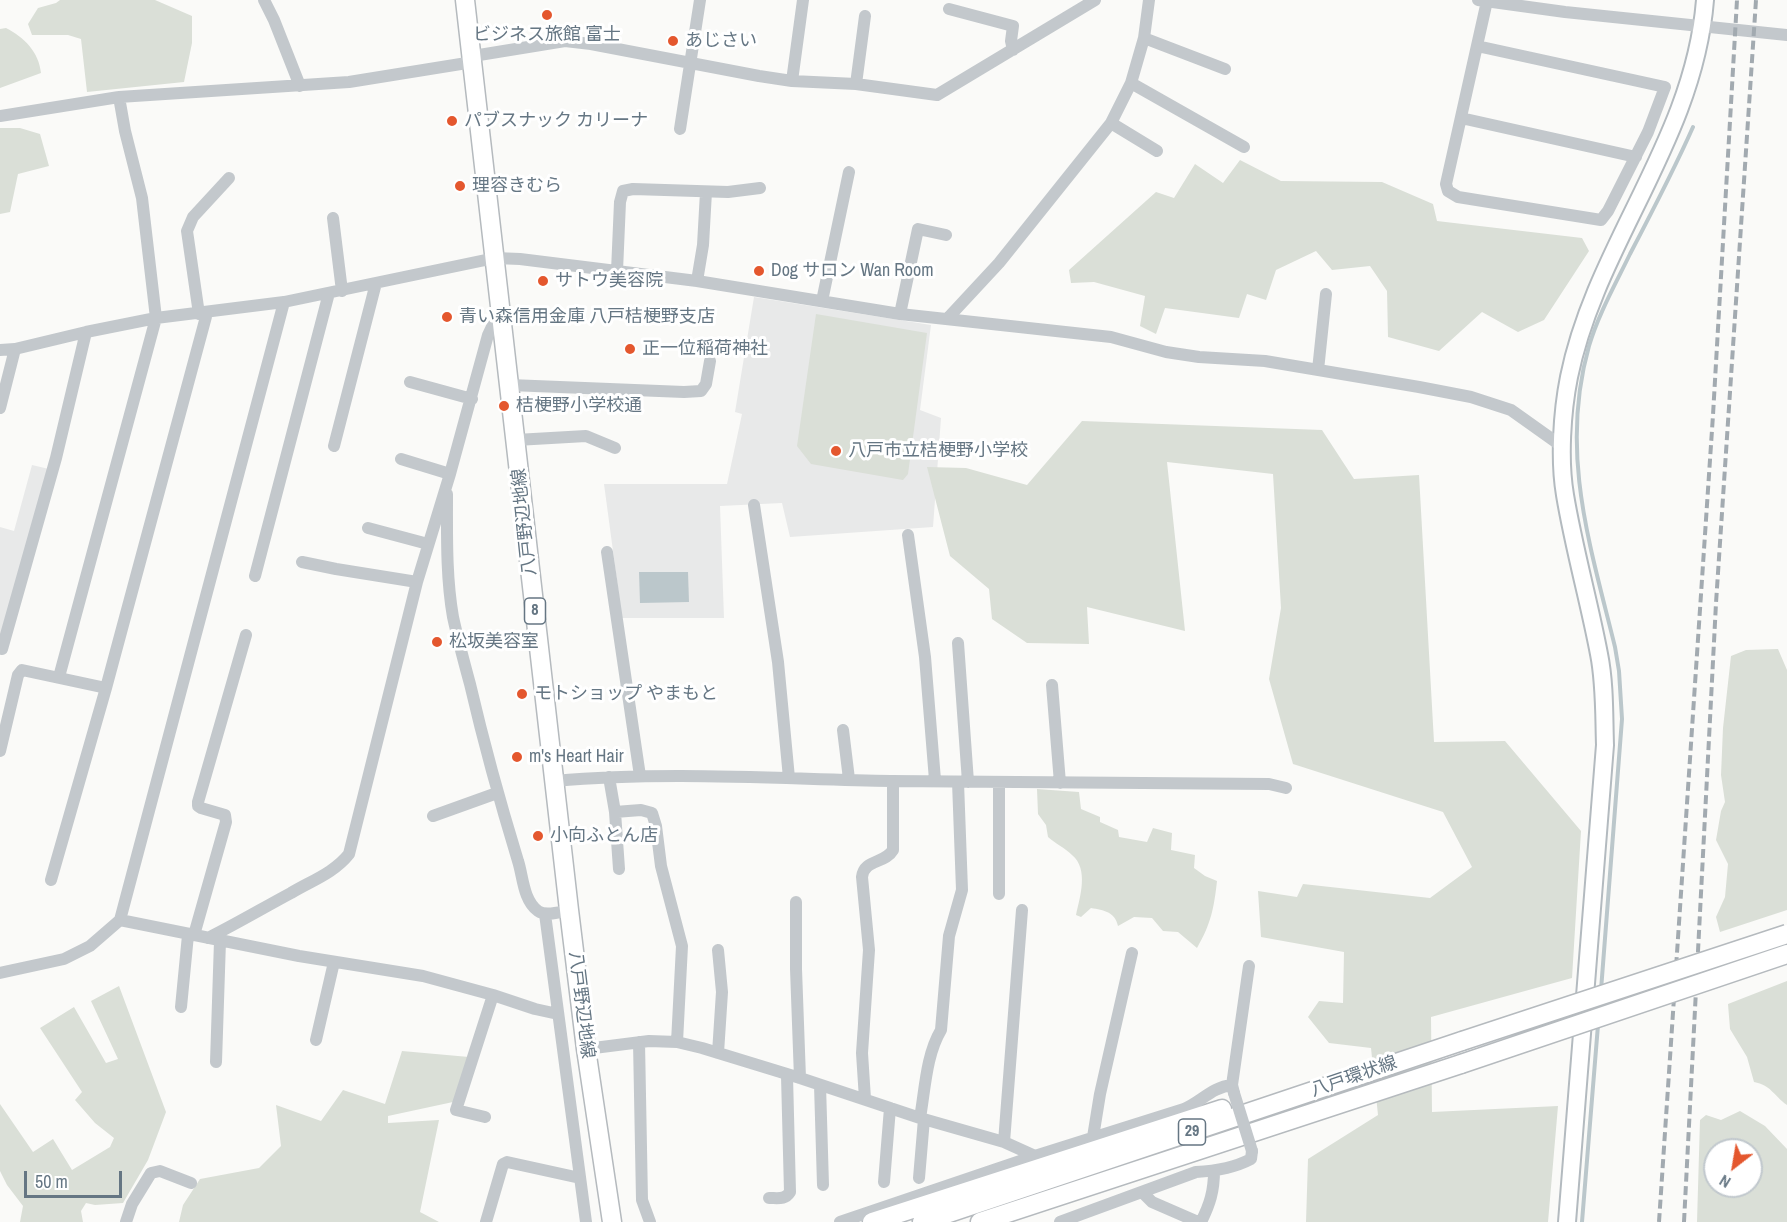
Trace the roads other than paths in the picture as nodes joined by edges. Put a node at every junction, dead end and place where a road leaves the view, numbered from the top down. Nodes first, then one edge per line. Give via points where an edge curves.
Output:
1 (264, 0) edge
2 (465, 0) edge
3 (700, 0) edge
4 (803, 0) edge
5 (1095, 0) edge
6 (1149, 0) edge
7 (1482, 0) edge
8 (1705, 0) edge
9 (949, 9) dead end
10 (865, 16) dead end
11 (1702, 25) junction
12 (1787, 35) edge
13 (1144, 38) junction
14 (1477, 46) junction
15 (1013, 50) junction
16 (473, 59) junction
17 (689, 62) junction
18 (1225, 69) dead end
19 (792, 81) junction
20 (1131, 83) junction
21 (856, 84) junction
22 (300, 86) junction
23 (119, 97) junction
24 (0, 116) edge
25 (1461, 118) junction
26 (1112, 123) junction
27 (680, 129) dead end
28 (1244, 147) dead end
29 (1157, 151) dead end
30 (1636, 157) junction
31 (849, 172) dead end
32 (230, 178) dead end
33 (760, 188) dead end
34 (706, 192) junction
35 (333, 218) dead end
36 (946, 235) dead end
37 (495, 258) junction
38 (617, 271) junction
39 (697, 280) junction
40 (376, 283) junction
41 (342, 291) junction
42 (329, 293) junction
43 (1326, 294) dead end
44 (822, 301) junction
45 (284, 302) junction
46 (501, 309) junction
47 (203, 313) junction
48 (900, 314) junction
49 (156, 318) junction
50 (947, 319) junction
51 (87, 332) junction
52 (15, 349) junction
53 (0, 350) edge
54 (710, 361) dead end
55 (1318, 370) junction
56 (410, 382) dead end
57 (510, 385) junction
58 (472, 399) junction
59 (0, 408) edge
60 (516, 440) junction
61 (334, 446) dead end
62 (1563, 447) junction
63 (615, 448) dead end
64 (401, 459) dead end
65 (449, 479) junction
66 (754, 505) dead end
67 (368, 528) dead end
68 (908, 535) dead end
69 (428, 544) junction
70 (607, 552) dead end
71 (302, 562) dead end
72 (255, 576) dead end
73 (417, 582) junction
74 (246, 634) dead end
75 (958, 644) dead end
76 (2, 649) dead end
77 (59, 677) junction
78 (1052, 685) dead end
79 (106, 688) junction
80 (843, 730) dead end
81 (0, 751) edge
82 (640, 776) junction
83 (609, 777) junction
84 (789, 778) junction
85 (849, 779) junction
86 (935, 780) junction
87 (555, 781) junction
88 (893, 781) junction
89 (963, 782) junction
90 (999, 782) junction
91 (1060, 783) junction
92 (1286, 788) dead end
93 (497, 793) junction
94 (615, 812) junction
95 (433, 816) dead end
96 (619, 869) dead end
97 (51, 880) dead end
98 (999, 894) dead end
99 (796, 902) dead end
100 (569, 910) junction
101 (1022, 910) dead end
102 (545, 914) junction
103 (120, 920) junction
104 (1787, 934) edge
105 (191, 935) junction
106 (207, 938) junction
107 (220, 941) junction
108 (718, 950) dead end
109 (1132, 953) dead end
110 (1787, 954) edge
111 (334, 962) junction
112 (1249, 966) dead end
113 (0, 973) edge
114 (493, 995) junction
115 (181, 1007) dead end
116 (558, 1014) junction
117 (316, 1040) dead end
118 (639, 1042) junction
119 (677, 1042) junction
120 (586, 1048) junction
121 (718, 1053) junction
122 (216, 1062) dead end
123 (1379, 1069) junction
124 (787, 1076) junction
125 (800, 1078) junction
126 (820, 1085) junction
127 (1233, 1089) junction
128 (1358, 1097) junction
129 (865, 1099) junction
130 (890, 1108) junction
131 (485, 1117) dead end
132 (922, 1119) junction
133 (1093, 1137) junction
134 (1004, 1142) junction
135 (1035, 1156) junction
136 (1214, 1171) junction
137 (580, 1178) junction
138 (919, 1178) dead end
139 (884, 1182) dead end
140 (191, 1183) dead end
141 (822, 1185) dead end
142 (1143, 1193) junction
143 (769, 1198) dead end
144 (126, 1222) edge
145 (486, 1222) edge
146 (586, 1222) edge
147 (612, 1222) edge
148 (650, 1222) edge
149 (840, 1222) edge
150 (872, 1222) edge
151 (922, 1222) edge
152 (980, 1222) edge
153 (1014, 1222) edge
154 (1060, 1222) edge
155 (1199, 1222) edge
156 (1567, 1222) edge

1 - 22 street
2 - 16 main road, 八戸野辺地線 / 8
3 - 17 street
4 - 19 street
5 - 15 street
6 - 13 street
7 - 11 street
7 - 14 street
8 - 11 street
9 - 15 street via 1013,26
10 - 21 street
11 - 12 street
11 - 62 street via 1677,120 1592,298 1577,343 1568,380
13 - 18 street
13 - 20 street
14 - 25 street
14 - 30 street via 1665,87
15 - 21 street via 937,95
16 - 17 street via 565,41
16 - 22 street via 349,82
16 - 37 main road, 八戸野辺地線 / 8
17 - 19 street
17 - 27 street
19 - 21 street
20 - 26 street
20 - 28 street
22 - 23 street
23 - 24 street
23 - 49 street via 142,198
25 - 30 street
25 - 30 street via 1446,184 1448,191 1458,197 1601,220
26 - 29 street
26 - 50 street via 999,263
31 - 44 street
32 - 47 street via 193,217 187,231
33 - 34 street
34 - 38 street via 623,192
34 - 39 street
35 - 41 street
36 - 48 street via 918,229
37 - 38 street
37 - 40 street
37 - 46 main road, 八戸野辺地線 / 8
38 - 39 street
39 - 44 street
40 - 41 street
40 - 61 street
41 - 42 street
42 - 45 street
42 - 72 street
43 - 55 street
44 - 48 street
45 - 47 street
45 - 103 street
46 - 57 main road, 八戸野辺地線 / 8
46 - 58 street via 488,335
47 - 49 street
47 - 79 street
48 - 50 street
49 - 51 street
49 - 77 street
50 - 55 street via 1101,335 1166,352
51 - 52 street
51 - 76 street
52 - 53 street
52 - 59 street
54 - 57 street via 701,391
55 - 62 street via 1471,397 1511,410
56 - 58 street
57 - 60 main road, 八戸野辺地線 / 8
58 - 65 street
60 - 63 street via 586,436
60 - 87 main road, 八戸野辺地線 / 8
62 - 156 street via 1564,492 1600,656 1605,745
64 - 65 street
65 - 69 street
65 - 93 street via 447,564 453,616
66 - 84 street via 778,662
67 - 69 street
68 - 86 street via 925,657
69 - 73 street
70 - 82 street
71 - 73 street
73 - 106 street via 349,854 317,879
74 - 105 street via 198,802 201,808 225,815 226,822
75 - 89 street
77 - 79 street
77 - 81 street via 22,670 18,675
78 - 91 street
79 - 97 street
80 - 85 street
82 - 83 street
82 - 84 street
83 - 87 street
83 - 94 street
84 - 85 street
85 - 88 street
86 - 88 street
86 - 89 street
87 - 100 main road, 八戸野辺地線 / 8
88 - 129 street via 893,850 868,865 862,877 868,950 862,1053
89 - 90 street
89 - 132 street via 962,890 949,936 941,1030 931,1057
90 - 91 street
90 - 98 street
91 - 92 street via 1269,784
93 - 95 street
93 - 102 street via 526,893 532,905
94 - 96 street
94 - 119 street via 652,813 656,826 661,866 682,946
99 - 125 street
100 - 102 street
100 - 120 main road, 八戸野辺地線 / 8
101 - 134 street
102 - 116 street
103 - 105 street
103 - 113 street via 90,946 64,959
104 - 123 main road, 八戸環状線 / 29, bridge
105 - 106 street
105 - 115 street
106 - 107 street
107 - 111 street
107 - 122 street
108 - 121 street via 722,992
109 - 133 street
110 - 128 main road, 八戸環状線 / 29, bridge
111 - 114 street via 423,976
111 - 117 street
112 - 127 street
114 - 116 street
114 - 131 street via 456,1110
116 - 137 street
118 - 119 street
118 - 120 street
118 - 148 street via 642,1200
119 - 121 street
120 - 147 main road, 八戸野辺地線 / 8
121 - 124 street
123 - 150 main road, 29 via 1216,1111
123 - 151 main road, 八戸環状線 / 29
124 - 125 street
124 - 143 street via 790,1192 787,1197
125 - 126 street
126 - 129 street
126 - 141 street
127 - 133 street via 1220,1086 1184,1109
127 - 136 street, bridge via 1251,1159
128 - 152 main road, 八戸環状線 / 29
128 - 153 main road, 29 via 1225,1149
129 - 130 street
130 - 132 street
130 - 139 street
132 - 134 street
132 - 138 street
133 - 135 street
134 - 135 street
135 - 149 street
136 - 142 street via 1196,1172
136 - 155 street via 1210,1203
137 - 145 street via 507,1162 503,1164
137 - 146 street
140 - 144 street via 160,1171 151,1173
142 - 154 street
142 - 155 street via 1152,1202

